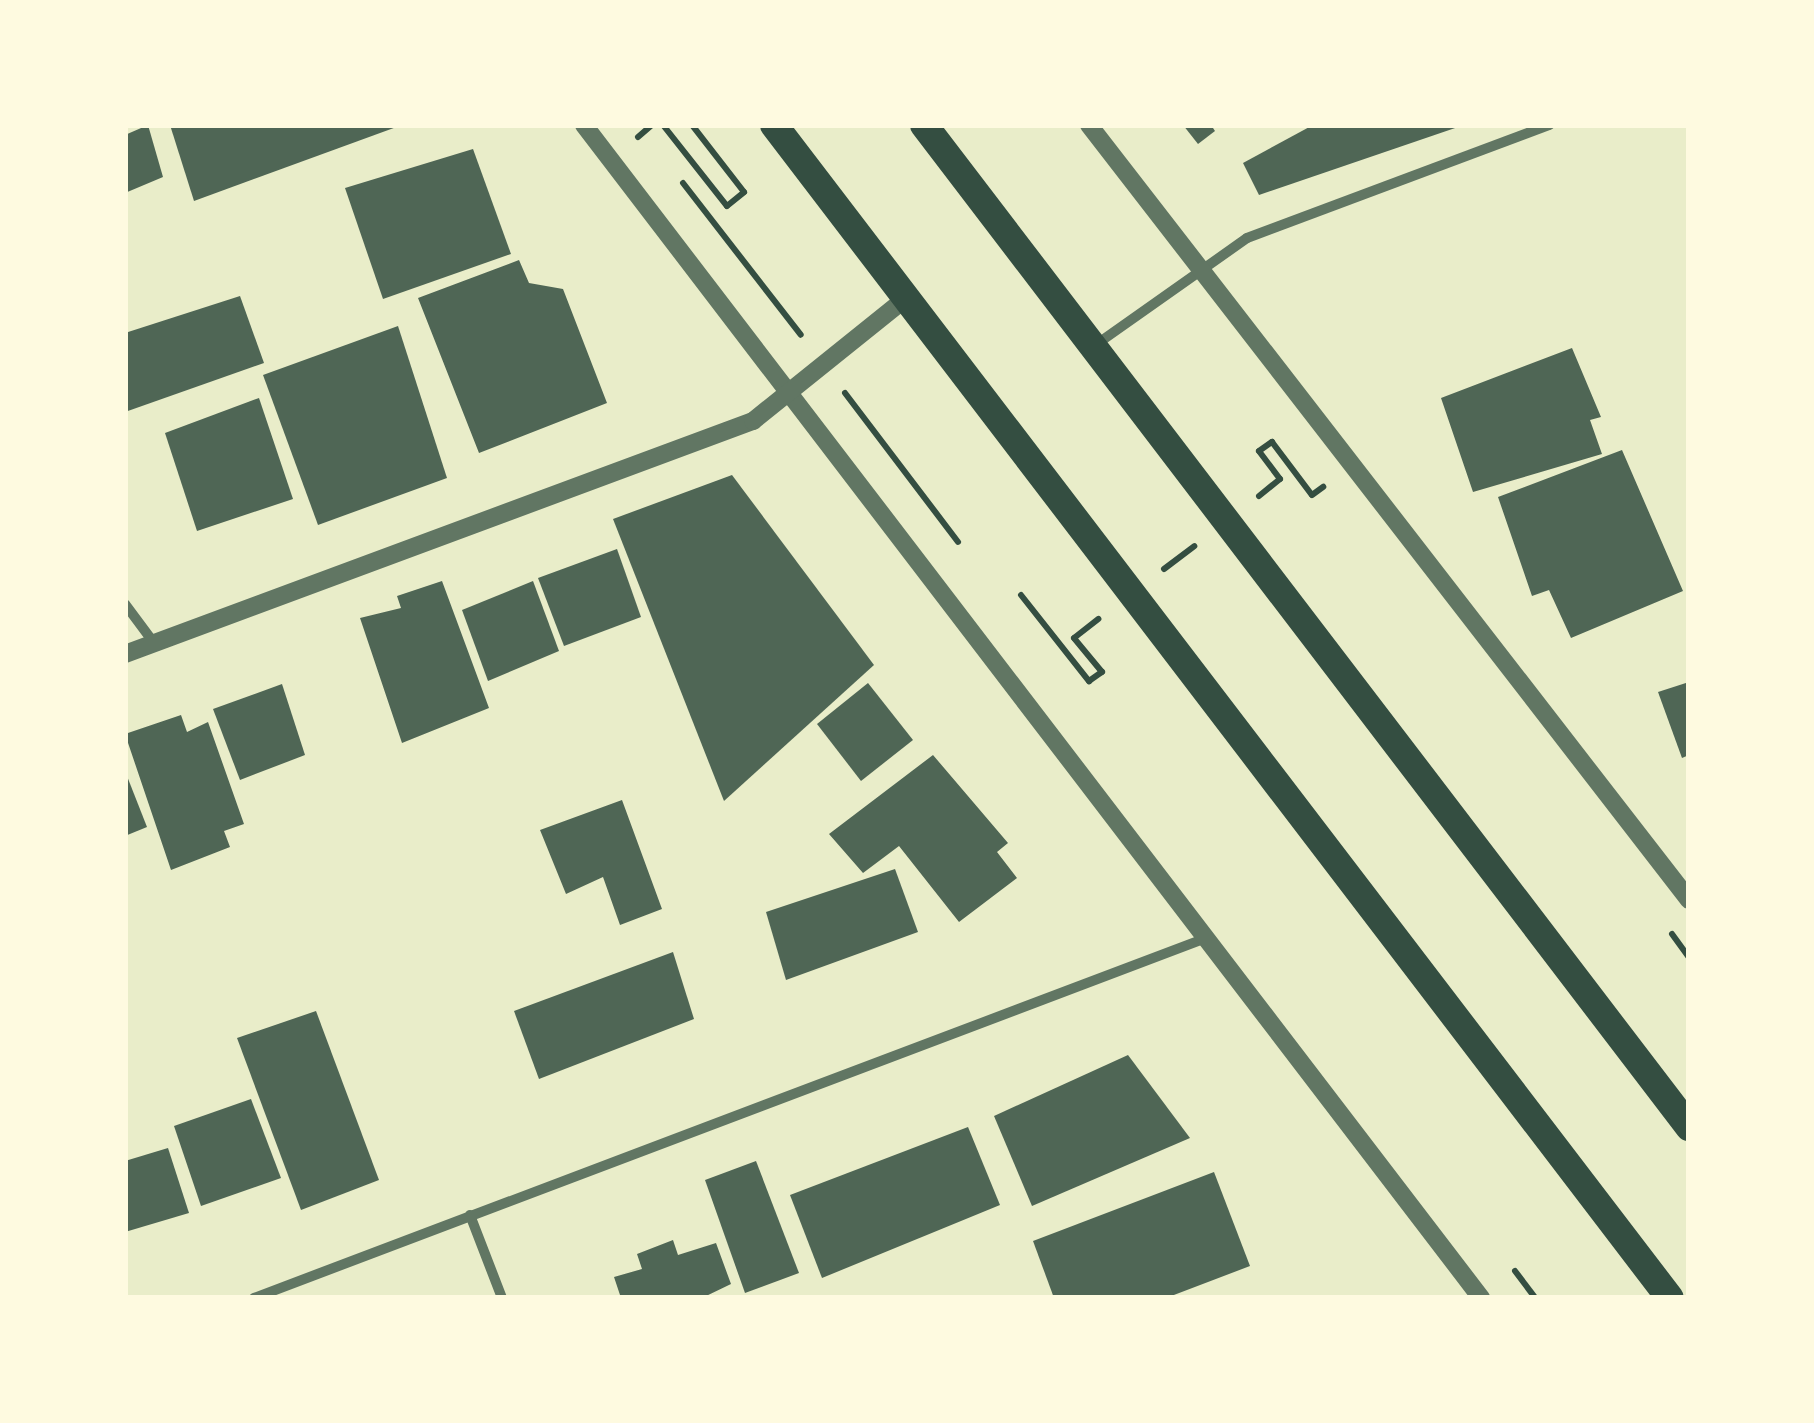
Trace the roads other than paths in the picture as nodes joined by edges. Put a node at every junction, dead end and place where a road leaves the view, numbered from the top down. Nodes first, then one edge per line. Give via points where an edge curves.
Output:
1 (584, 125) edge
2 (774, 125) edge
3 (924, 125) edge
4 (1089, 125) edge
5 (1550, 125) edge
6 (1198, 268) junction
7 (906, 298) junction
8 (1093, 346) junction
9 (786, 388) junction
10 (125, 604) edge
11 (154, 643) junction
12 (125, 654) edge
13 (1689, 900) edge
14 (1210, 937) junction
15 (1689, 1127) edge
16 (470, 1215) junction
17 (254, 1298) edge
18 (502, 1298) edge
19 (1481, 1298) edge
20 (1670, 1298) edge

1 - 9 street
2 - 7 highway
3 - 8 highway
4 - 6 street
5 - 6 street via 1246,238
6 - 8 street
6 - 13 street
7 - 9 street
7 - 20 highway
8 - 15 highway
9 - 11 street via 753,421
9 - 14 street
10 - 11 street
11 - 12 street
14 - 16 street
14 - 19 street
16 - 17 street
16 - 18 street

